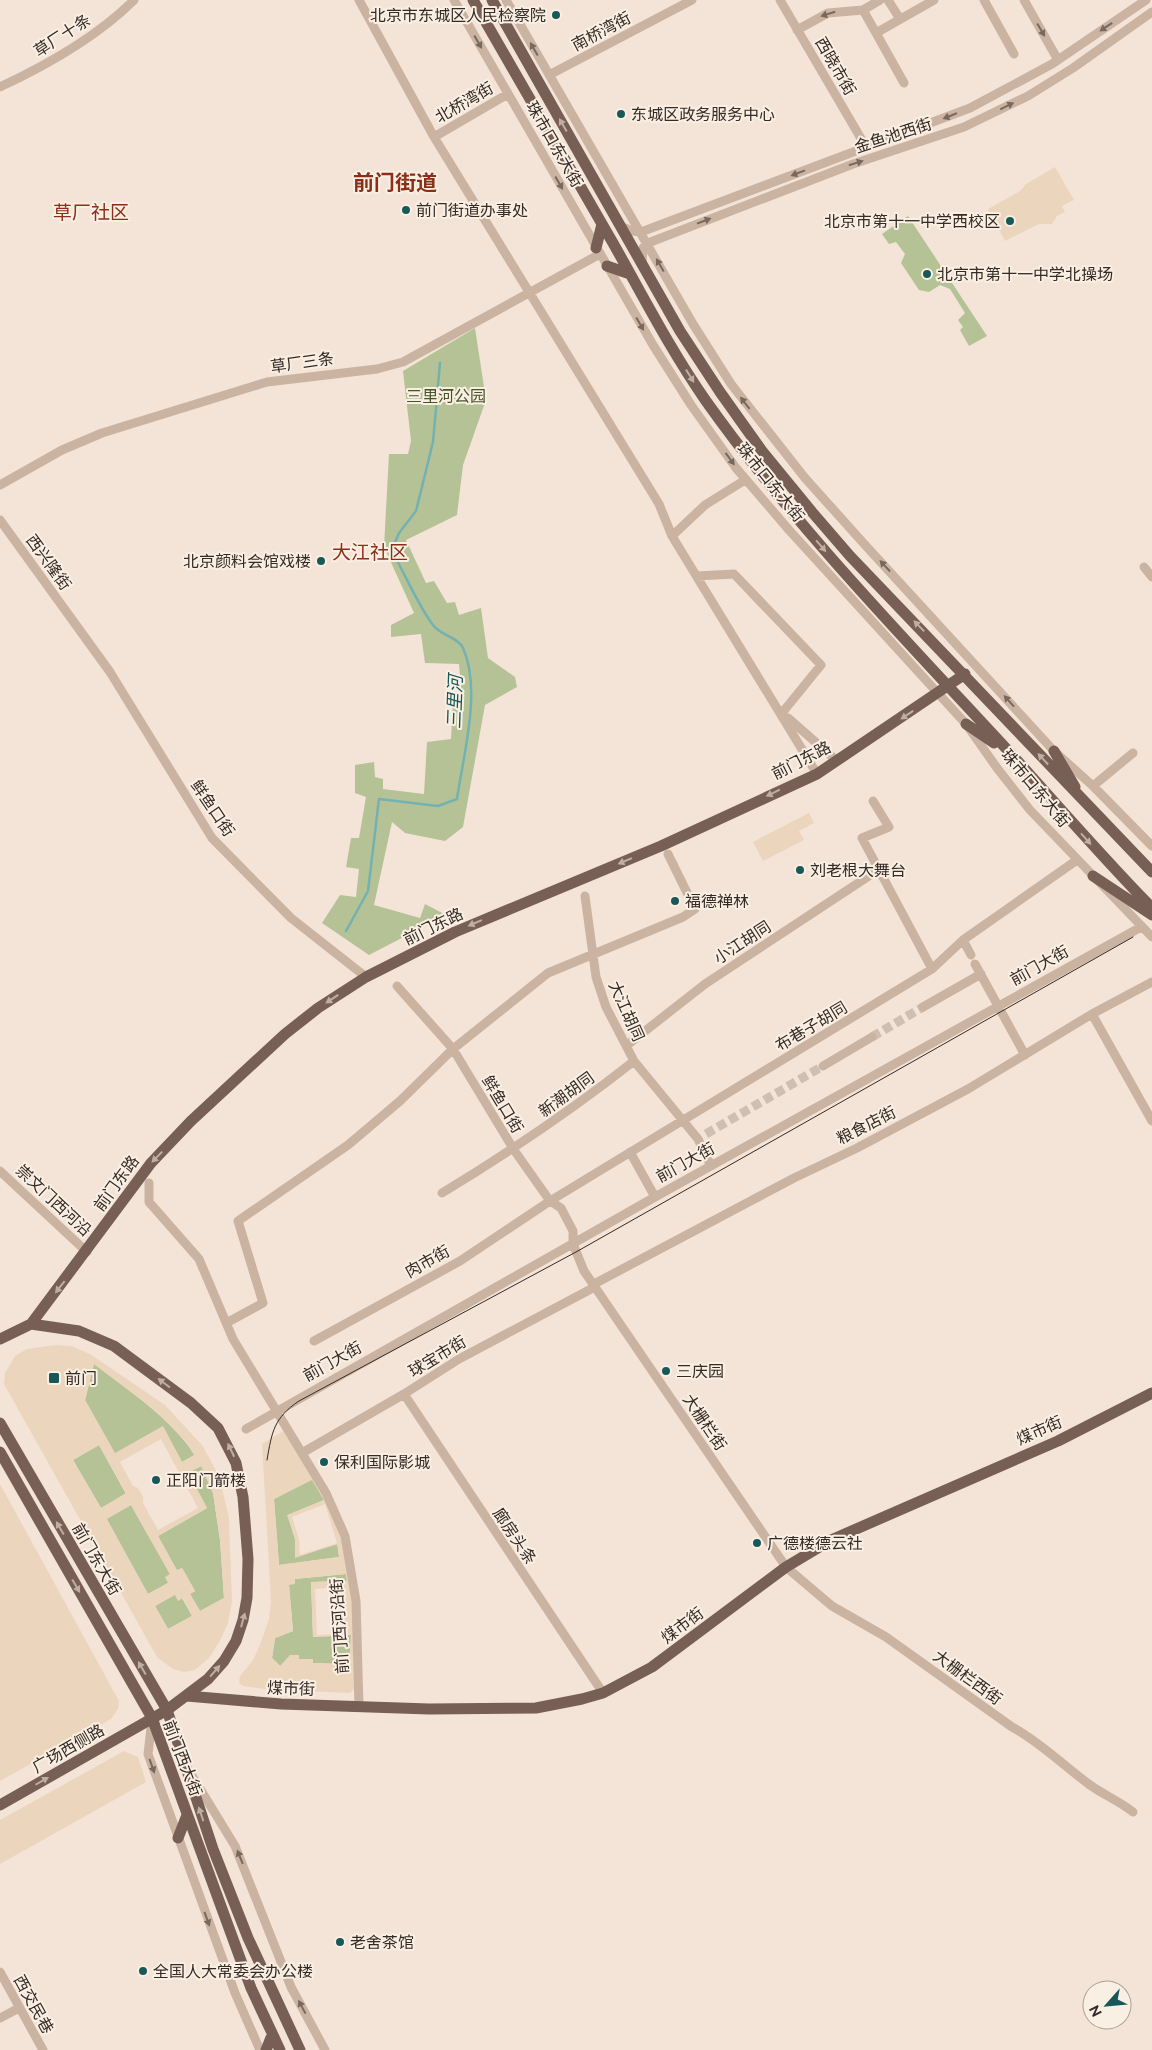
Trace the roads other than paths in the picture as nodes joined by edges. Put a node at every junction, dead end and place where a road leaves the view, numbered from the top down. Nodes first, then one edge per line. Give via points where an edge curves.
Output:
1 (134, 0) edge
2 (359, 0) edge
3 (454, 0) edge
4 (473, 0) edge
5 (492, 0) edge
6 (506, 0) edge
7 (692, 0) edge
8 (780, 0) edge
9 (880, 0) edge
10 (888, 0) edge
11 (934, 0) edge
12 (984, 0) edge
13 (1024, 0) edge
14 (1146, 0) edge
15 (863, 10) junction
16 (1152, 12) edge
17 (900, 20) junction
18 (797, 30) junction
19 (876, 33) junction
20 (1014, 54) dead end
21 (1058, 60) junction
22 (549, 75) junction
23 (904, 83) dead end
24 (0, 87) edge
25 (508, 94) junction
26 (434, 137) junction
27 (866, 147) junction
28 (602, 224) junction
29 (620, 226) junction
30 (641, 232) junction
31 (648, 243) junction
32 (598, 251) junction
33 (642, 264) junction
34 (606, 266) junction
35 (630, 274) junction
36 (529, 293) junction
37 (745, 480) junction
38 (0, 485) edge
39 (0, 520) edge
40 (672, 536) junction
41 (1144, 567) dead end
42 (697, 576) junction
43 (1152, 576) edge
44 (74, 621) joint
45 (934, 642) junction
46 (917, 654) junction
47 (965, 674) junction
48 (942, 690) junction
49 (782, 712) junction
50 (966, 724) junction
51 (1054, 751) junction
52 (1133, 753) dead end
53 (1013, 757) junction
54 (836, 761) junction
55 (817, 774) junction
56 (1093, 786) junction
57 (873, 801) dead end
58 (1088, 807) junction
59 (1152, 846) edge
60 (668, 854) dead end
61 (1077, 860) junction
62 (878, 870) junction
63 (1152, 872) edge
64 (1093, 876) junction
65 (585, 896) dead end
66 (1152, 908) edge
67 (1152, 915) edge
68 (1142, 927) junction
69 (1152, 937) edge
70 (963, 940) junction
71 (591, 953) junction
72 (971, 954) dead end
73 (975, 964) dead end
74 (932, 969) junction
75 (981, 974) junction
76 (366, 977) junction
77 (1152, 982) edge
78 (397, 986) dead end
79 (923, 1007) tunnel mouth
80 (998, 1007) junction
81 (1092, 1014) junction
82 (872, 1037) tunnel mouth
83 (626, 1046) junction
84 (453, 1049) junction
85 (1025, 1055) junction
86 (634, 1061) junction
87 (823, 1066) tunnel mouth
88 (681, 1121) junction
89 (1152, 1121) edge
90 (514, 1150) junction
91 (630, 1152) junction
92 (711, 1166) junction
93 (0, 1171) edge
94 (149, 1183) dead end
95 (442, 1193) dead end
96 (655, 1197) junction
97 (550, 1201) junction
98 (573, 1242) junction
99 (87, 1252) junction
100 (592, 1287) junction
101 (228, 1322) junction
102 (31, 1324) junction
103 (0, 1339) edge
104 (314, 1341) dead end
105 (1152, 1393) edge
106 (404, 1394) junction
107 (277, 1410) junction
108 (0, 1423) edge
109 (246, 1429) dead end
110 (0, 1452) edge
111 (302, 1453) junction
112 (786, 1567) junction
113 (603, 1693) junction
114 (187, 1696) junction
115 (359, 1707) junction
116 (167, 1710) junction
117 (152, 1718) junction
118 (183, 1760) junction
119 (0, 1805) edge
120 (1133, 1812) dead end
121 (187, 1815) junction
122 (178, 1838) junction
123 (0, 1972) edge
124 (19, 2008) junction
125 (0, 2018) edge
126 (272, 2035) junction
127 (43, 2050) edge
128 (260, 2050) edge
129 (266, 2050) edge
130 (280, 2050) edge
131 (300, 2050) edge
132 (325, 2050) edge

1 - 24 street, 草厂十条 via 117,17 32,72
2 - 26 street
3 -> 25 street, 珠市口东大街
4 - 28 main road, 珠市口东大街
29 -> 5 main road, 珠市口东大街
22 -> 6 street, 珠市口东大街
7 - 22 street, 南桥湾街
8 - 18 street, 西晓市街
9 - 15 street
10 - 17 street
11 - 17 street
12 - 20 street
13 -> 21 street
14 -> 21 street, 金鱼池西街
15 -> 18 street via 828,12
15 - 19 street
31 -> 16 street, 金鱼池西街 via 853,164 964,127 1028,96
17 - 19 street
18 - 27 street, 西晓市街
19 - 23 street
21 -> 27 street, 金鱼池西街 via 970,108
22 - 30 street, 珠市口东大街
25 - 26 street, 北桥湾街
25 -> 32 street, 珠市口东大街
26 - 36 street
27 -> 30 street, 金鱼池西街
28 - 32 main road
28 - 35 main road, 珠市口东大街
29 - 30 street
29 - 33 main road, 珠市口东大街
30 - 31 street, 珠市口东大街
31 - 33 street via 643,248
51 -> 31 street, 珠市口东大街 via 866,546 776,442 731,384
32 - 34 street, 珠市口东大街
32 - 36 street, 草厂三条
45 -> 33 main road, 珠市口东大街 via 844,548 762,451 680,331
34 - 35 main road
34 -> 37 street, 珠市口东大街 via 690,405
35 -> 46 main road, 珠市口东大街 via 704,398 749,459
36 - 38 street, 草厂三条 via 403,362 377,369 267,382 102,433 62,450
36 - 40 street via 659,504
37 - 40 street via 706,506
37 - 48 street, 珠市口东大街
39 - 44 street, 西兴隆街
40 - 42 street
41 - 43 street
42 - 49 street
42 - 49 street via 734,574 821,665
44 - 76 street, 鲜鱼口街 via 126,697 212,838 291,918
45 - 46 main road
45 - 47 main road, 珠市口东大街
46 - 48 main road, 珠市口东大街
47 - 48 main road, 前门东路
58 -> 47 main road, 珠市口东大街
48 - 50 street, 珠市口东大街
48 - 53 main road, 珠市口东大街
48 -> 54 main road, 前门东路
49 - 54 street
49 - 55 street
50 - 53 main road
50 - 61 street, 珠市口东大街 via 1030,810
51 - 56 street, 珠市口东大街
51 - 58 main road
52 - 56 street
53 -> 66 main road, 珠市口东大街 via 1105,861
54 - 55 main road, 前门东路
55 -> 76 main road, 前门东路 via 661,846 454,932
56 - 59 street, 珠市口东大街
57 - 62 street via 889,827 862,838
58 - 63 main road, 珠市口东大街
60 - 71 street via 695,909 683,917
61 - 64 street, 珠市口东大街
61 - 70 street, 布巷子胡同
62 - 74 street
62 - 83 street, 小江胡同 via 705,984
64 - 67 main road
64 - 68 street, 珠市口东大街
65 - 71 street, 大江胡同
68 - 69 street, 珠市口东大街
68 - 80 street, 前门大街
70 - 72 street
70 - 74 street, 布巷子胡同
71 - 83 street, 大江胡同 via 606,1007
71 - 84 street via 548,973
73 - 75 street
74 - 88 street, 布巷子胡同
75 - 79 street
75 - 80 street
76 -> 99 main road, 前门东路 via 285,1034 191,1121 151,1163
77 - 81 street, 粮食店街
78 - 84 street, 鲜鱼口街
80 - 85 street
80 - 92 street, 前门大街
81 - 85 street, 粮食店街
81 - 89 street
82 - 87 street
83 - 86 street, 大江胡同
84 - 90 street, 鲜鱼口街
84 - 101 street via 348,1144 238,1221 263,1303
85 - 100 street, 粮食店街 via 865,1144 794,1178
86 - 88 street, 大江胡同
86 - 90 street, 新潮胡同 via 579,1105
88 - 91 street, 布巷子胡同
88 - 92 street, 大江胡同 via 702,1137
90 - 95 street, 新潮胡同
90 - 97 street, 鲜鱼口街
91 - 96 street
91 - 97 street, 布巷子胡同
92 - 96 street, 前门大街
93 - 99 street, 崇文门西河沿
94 - 101 street, 前门西河沿街 via 149,1202 200,1259
96 - 98 street, 前门大街
97 - 98 street, 鲜鱼口街 via 561,1208 573,1231
97 - 104 street, 肉市街 via 460,1261
98 - 100 street, 大栅栏街
98 - 107 street, 前门大街
99 -> 102 main road, 前门东路
100 - 106 street, 球宝市街 via 459,1359
100 - 112 street, 大栅栏街
101 - 107 street, 前门西河沿街 via 233,1339
102 - 103 main road
114 -> 102 main road via 224,1660 236,1641 243,1620 248,1559 243,1497 236,1463 226,1441 208,1417 114,1346 79,1331
105 - 112 main road, 煤市街 via 1058,1440 835,1538
106 - 111 street, 球宝市街
106 - 113 street, 廊房头条
107 - 109 street, 前门大街
107 - 111 street, 前门西河沿街
116 -> 108 main road, 前门东大街
110 -> 117 main road, 前门东大街
111 - 115 street, 前门西河沿街 via 326,1493 345,1536 356,1601
112 - 113 main road, 煤市街 via 652,1667
112 - 120 street, 大栅栏西街 via 832,1606 886,1637
113 - 115 main road, 煤市街 via 536,1708
114 - 115 main road, 煤市街 via 236,1702
114 - 116 main road, 广场西侧路
116 - 117 main road, 广场西侧路
116 - 118 main road, 前门西大街
119 -> 117 main road, 广场西侧路
117 - 121 main road, 前门西大街
117 -> 122 street, 前门西大街 via 148,1754
131 -> 118 main road, 前门西大街 via 248,1938
132 -> 118 street, 前门西大街 via 291,1987 235,1846
121 - 122 main road
121 - 126 main road, 前门西大街 via 251,1988
122 -> 128 street, 前门西大街 via 235,1993
123 - 124 street, 西交民巷
124 - 125 street
124 - 127 street, 西交民巷
126 - 129 main road
126 - 130 main road, 前门西大街

